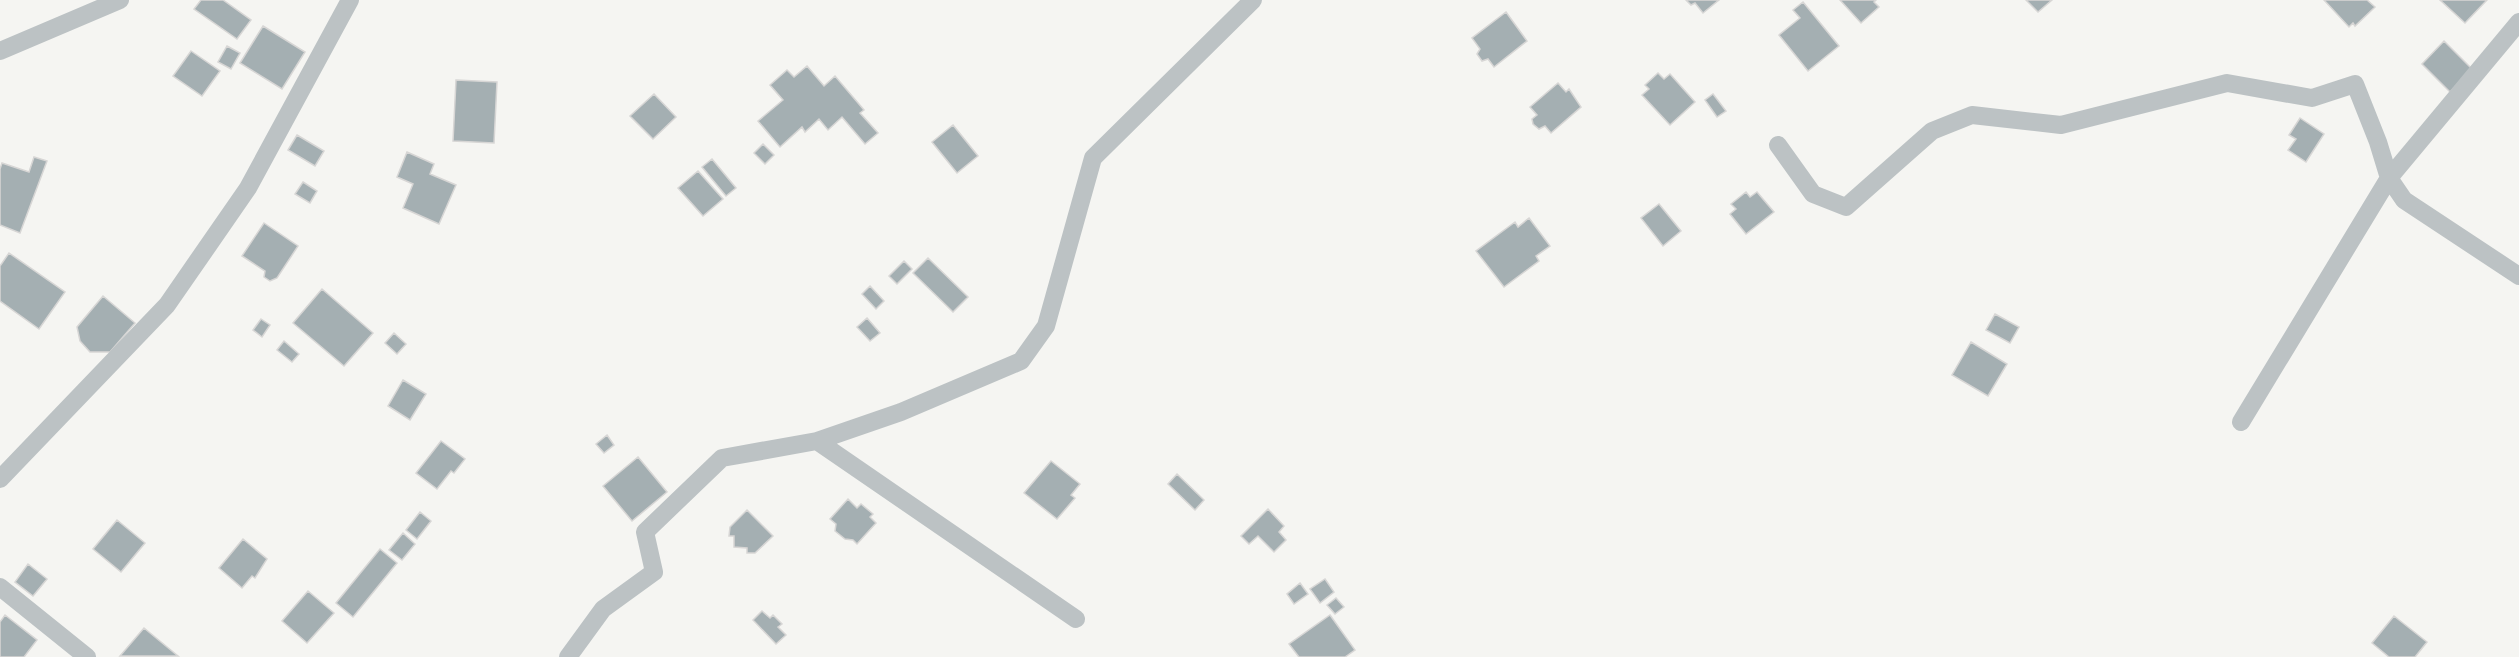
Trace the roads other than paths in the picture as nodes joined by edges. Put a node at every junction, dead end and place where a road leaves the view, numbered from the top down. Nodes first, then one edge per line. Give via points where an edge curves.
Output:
1 (120, 0) edge
2 (351, 0) edge
3 (1253, 0) edge
4 (2519, 21) edge
5 (0, 51) edge
6 (1778, 145) dead end
7 (2389, 178) junction
8 (2519, 276) edge
9 (2241, 422) dead end
10 (817, 441) junction
11 (0, 479) edge
12 (0, 587) edge
13 (1076, 619) dead end
14 (87, 657) edge
15 (568, 657) edge

1 - 5 street
2 - 11 street via 248,188 167,305
3 - 10 street via 1094,158 1046,326 1021,361 902,412
4 - 7 street
6 - 7 street via 1813,194 1846,207 1932,130 1972,115 2061,125 2227,83 2312,98 2355,84
7 - 8 street via 2404,200
7 - 9 street
10 - 13 street
10 - 15 street via 722,458 645,532 654,572 603,609
12 - 14 street

